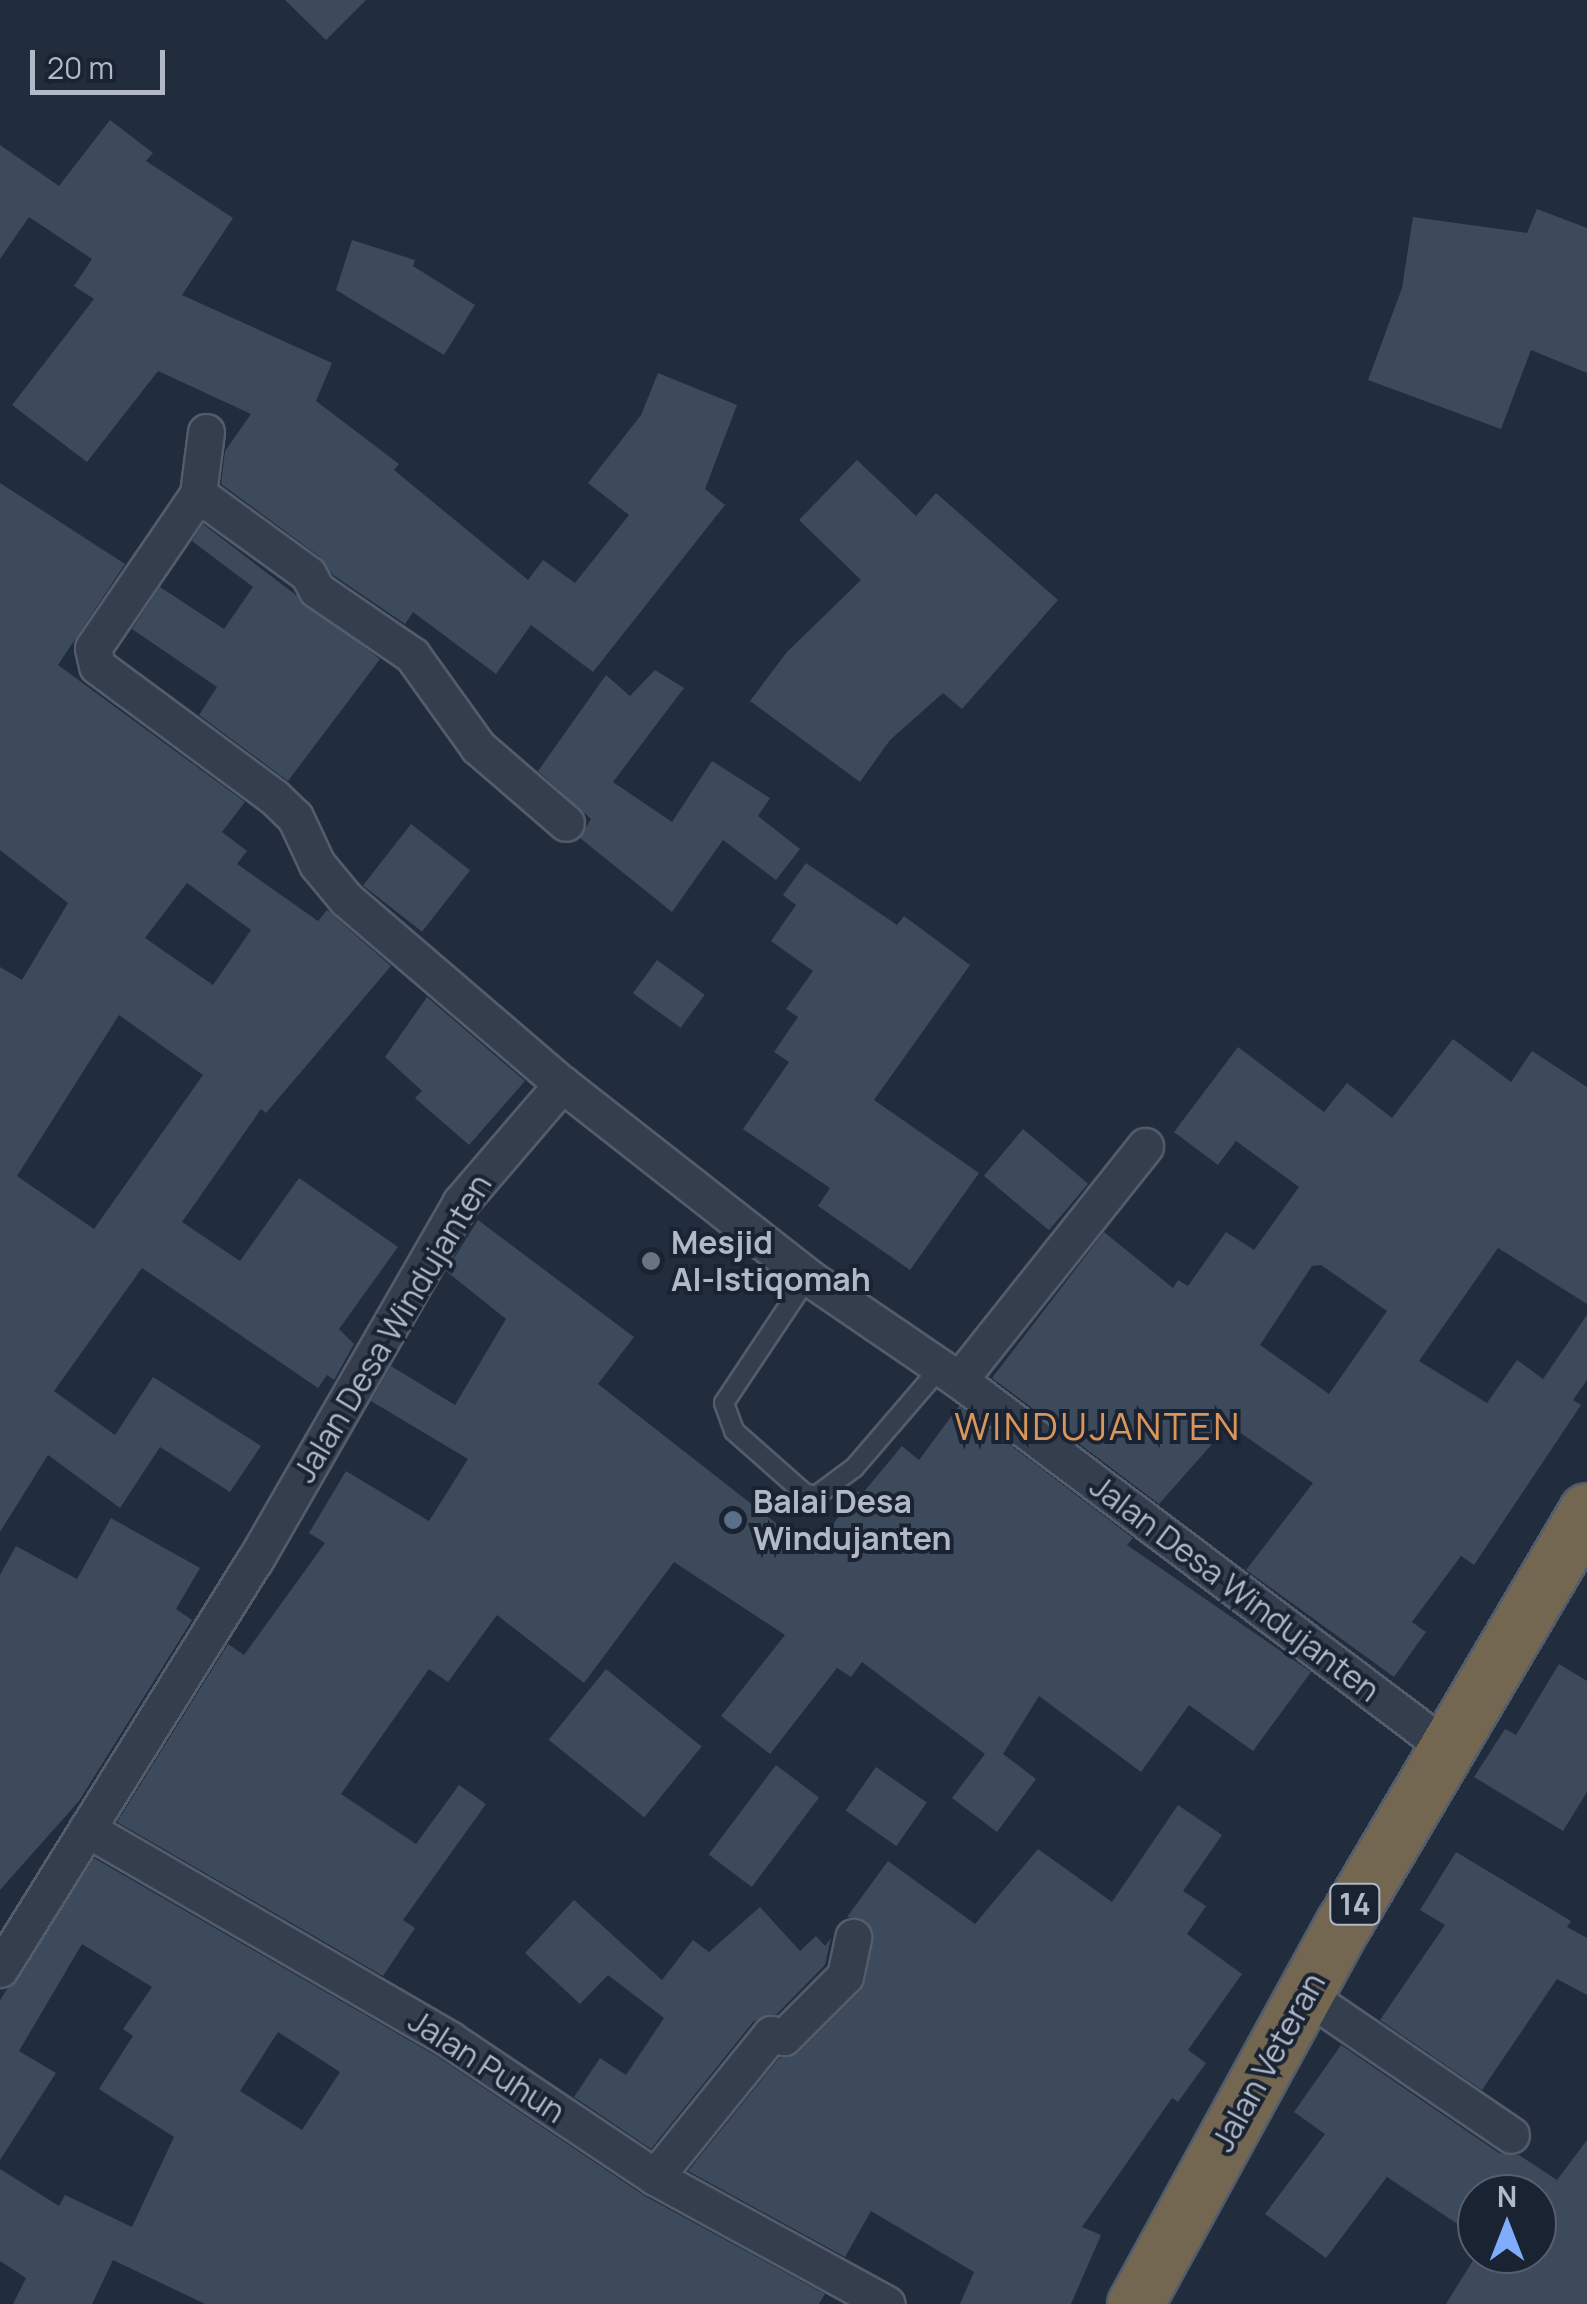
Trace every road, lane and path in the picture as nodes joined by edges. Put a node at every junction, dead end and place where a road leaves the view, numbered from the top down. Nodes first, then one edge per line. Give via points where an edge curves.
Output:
1 (206, 432) dead end
2 (198, 494) junction
3 (566, 824) dead end
4 (562, 1084) junction
5 (1145, 1146) dead end
6 (808, 1278) junction
7 (950, 1373) junction
8 (1587, 1511) edge
9 (1448, 1748) junction
10 (87, 1828) junction
11 (853, 1938) dead end
12 (2, 1967) edge
13 (1306, 1994) junction
14 (1511, 2135) dead end
15 (655, 2177) junction
16 (887, 2304) edge
17 (1135, 2304) edge

1 - 2 street
2 - 3 street via 412,655 478,747
2 - 4 street via 94,648 97,666 274,797 296,817 317,864 346,899
4 - 6 street, Jalan Desa Windujanten
4 - 10 street, Jalan Desa Windujanten via 460,1204 255,1560
5 - 7 street
6 - 7 street, Jalan Desa Windujanten
6 - 7 lane via 724,1403 734,1431 804,1493 816,1496 854,1468
7 - 9 street, Jalan Desa Windujanten
8 - 9 highway, Jalan Veteran / 14
9 - 13 highway, Jalan Veteran / 14
10 - 12 street, Jalan Desa Windujanten
10 - 15 street, Jalan Puhun via 449,2039
11 - 15 street via 845,1976 784,2038 770,2034
13 - 14 street
13 - 17 highway, Jalan Veteran / 14
15 - 16 street, Jalan Puhun

